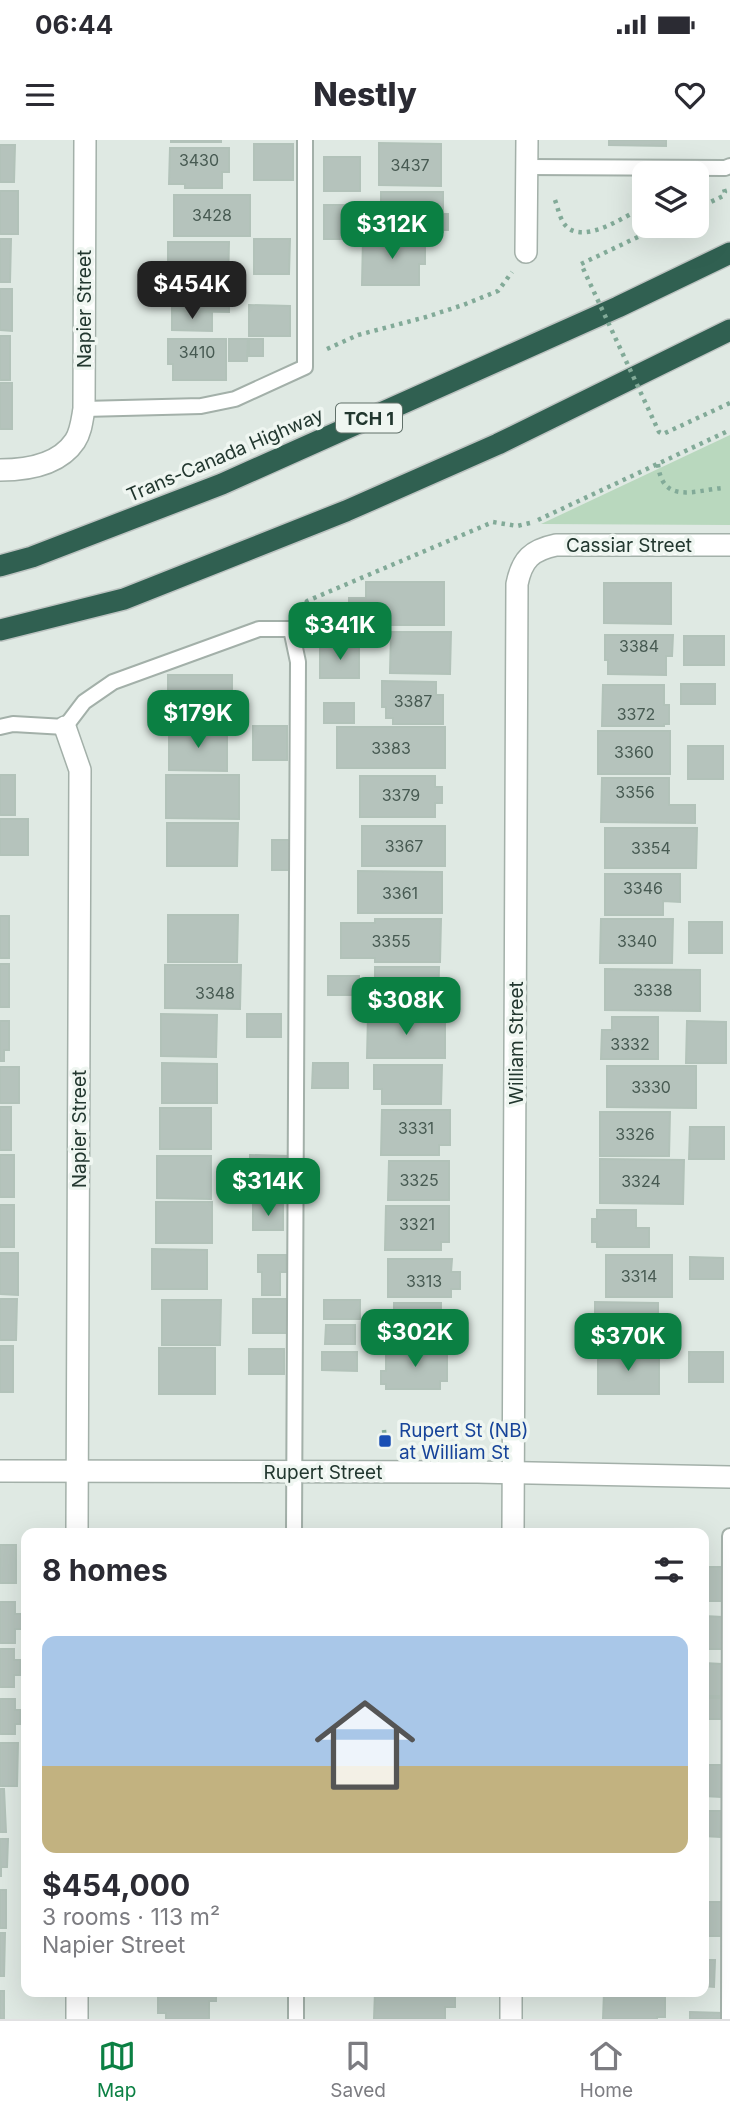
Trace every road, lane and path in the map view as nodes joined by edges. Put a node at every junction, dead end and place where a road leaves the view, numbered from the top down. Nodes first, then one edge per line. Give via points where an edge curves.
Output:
1 (85, 140) edge
2 (305, 140) edge
3 (527, 140) edge
4 (730, 166) edge
5 (527, 167) junction
6 (553, 167) junction
7 (716, 186) dead end
8 (709, 203) edge
9 (632, 213) edge
10 (636, 238) edge
11 (526, 252) dead end
12 (730, 253) edge
13 (498, 291) dead end
14 (730, 330) edge
15 (304, 367) junction
16 (730, 403) edge
17 (84, 409) junction
18 (730, 430) edge
19 (658, 464) junction
20 (0, 470) edge
21 (722, 488) dead end
22 (730, 545) edge
23 (530, 556) joint
24 (0, 566) edge
25 (291, 629) junction
26 (0, 630) edge
27 (0, 727) edge
28 (65, 727) junction
29 (384, 1430) dead end
30 (385, 1441) dead end
31 (0, 1471) edge
32 (293, 1472) junction
33 (78, 1473) junction
34 (514, 1473) junction
35 (730, 1477) edge
36 (78, 1528) edge
37 (293, 1528) edge
38 (513, 1528) edge
39 (730, 1536) edge
40 (77, 1997) edge
41 (296, 1997) edge
42 (511, 1997) edge
43 (77, 2019) edge
44 (296, 2019) edge
45 (511, 2019) edge
46 (729, 2019) edge

1 - 17 street, Napier Street
2 - 15 lane
3 - 5 street
4 - 6 lane
5 - 6 lane
5 - 11 street
6 - 9 path via 553,195 566,226 576,233 594,231
7 - 8 path via 722,186 723,197
10 - 16 path, bridge via 581,264 659,432
12 - 24 highway, Trans-Canada Highway / TCH 1 via 222,484
13 - 15 path via 358,335 321,352
14 - 26 highway via 498,444 346,511 124,598
15 - 17 lane via 235,399 201,406
17 - 20 street, Napier Street via 76,440 65,453 24,470
18 - 19 path
19 - 21 path via 661,482 678,493
19 - 25 path via 530,523 493,522 307,601
22 - 23 street, Cassiar Street via 556,545
23 - 34 street, William Street via 517,584
25 - 28 lane via 259,629 113,682 84,702
25 - 32 lane via 298,662
27 - 28 lane
28 - 33 street, Napier Street via 80,770
29 - 30 path
31 - 33 street, Rupert Street
32 - 33 street, Rupert Street
32 - 34 street, Rupert Street
32 - 37 lane
33 - 36 street, Napier Street
34 - 35 street, Rupert Street
34 - 38 street, William Street
39 - 46 lane
40 - 43 street
41 - 44 lane
42 - 45 street

